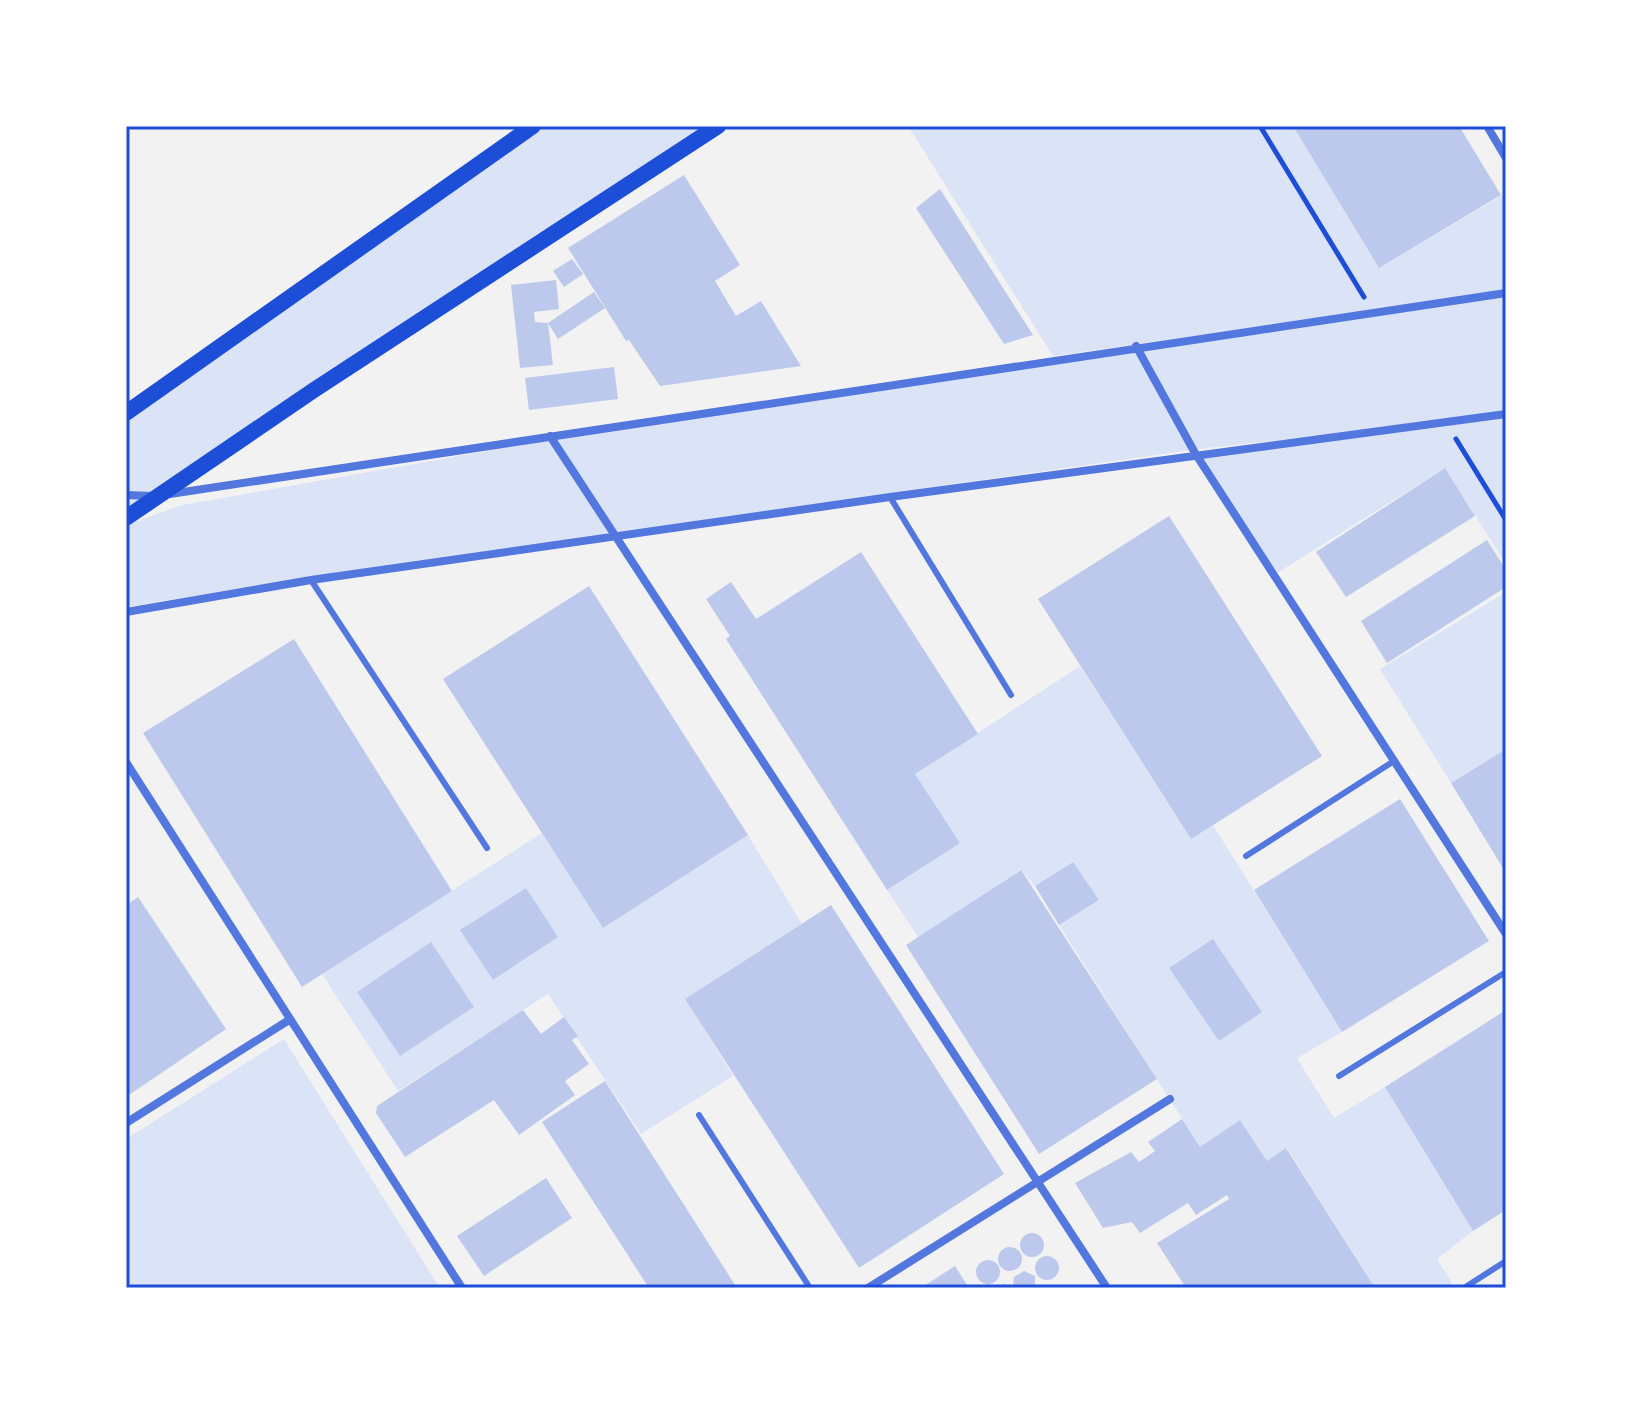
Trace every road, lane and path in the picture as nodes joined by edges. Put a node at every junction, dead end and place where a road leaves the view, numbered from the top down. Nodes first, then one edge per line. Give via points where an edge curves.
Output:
1 (533, 126) edge
2 (718, 126) edge
3 (1260, 126) edge
4 (1487, 126) edge
5 (1506, 158) edge
6 (1506, 293) edge
7 (1373, 311) junction
8 (1136, 346) junction
9 (126, 413) edge
10 (1506, 414) edge
11 (1445, 421) junction
12 (550, 436) junction
13 (1195, 453) junction
14 (126, 495) edge
15 (158, 496) junction
16 (890, 497) junction
17 (126, 518) edge
18 (1506, 520) edge
19 (616, 539) junction
20 (311, 580) junction
21 (126, 612) edge
22 (1011, 695) dead end
23 (1394, 761) junction
24 (126, 762) edge
25 (487, 848) dead end
26 (1246, 856) dead end
27 (1506, 934) edge
28 (1506, 972) edge
29 (289, 1020) junction
30 (1339, 1076) dead end
31 (1170, 1099) dead end
32 (699, 1115) dead end
33 (126, 1123) edge
34 (1035, 1183) junction
35 (1506, 1261) edge
36 (1467, 1286) dead end
37 (462, 1288) edge
38 (810, 1288) edge
39 (868, 1288) edge
40 (1107, 1288) edge

1 - 9 main road
2 - 15 main road
3 - 7 path
4 - 5 street
6 - 7 street
7 - 8 street
8 - 12 street
8 - 13 street
10 - 11 street
11 - 13 street
11 - 18 path
12 - 15 street
12 - 19 street
13 - 16 street
13 - 23 street
14 - 15 street
15 - 17 main road
16 - 19 street
16 - 22 lane
19 - 20 street
19 - 34 street
20 - 21 street
20 - 25 lane
23 - 26 lane
23 - 27 street
24 - 29 street
28 - 30 lane
29 - 33 street
29 - 37 street
31 - 34 street
32 - 38 lane
34 - 39 street
34 - 40 street
35 - 36 lane

